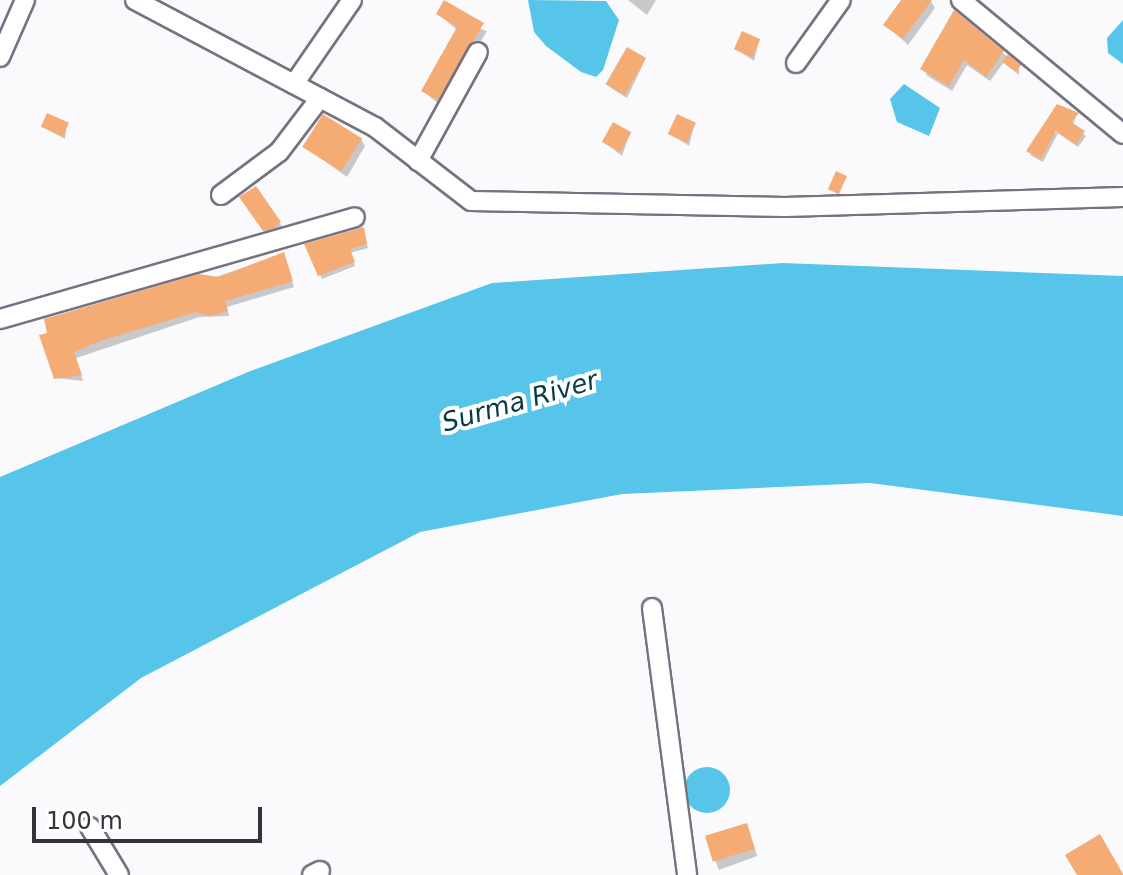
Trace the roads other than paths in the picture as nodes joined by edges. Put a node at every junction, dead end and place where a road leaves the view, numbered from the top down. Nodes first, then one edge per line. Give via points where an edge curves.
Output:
1 (25, 0) edge
2 (135, 0) edge
3 (352, 0) edge
4 (841, 0) edge
5 (961, 0) edge
6 (981, 6) edge
7 (478, 52) dead end
8 (0, 57) edge
9 (796, 63) dead end
10 (294, 84) junction
11 (320, 98) junction
12 (1123, 134) edge
13 (418, 161) junction
14 (221, 195) dead end
15 (1123, 197) edge
16 (355, 217) dead end
17 (0, 319) edge
18 (652, 608) dead end
19 (90, 827) dead end
20 (119, 875) edge
21 (687, 875) edge

1 - 8 street
2 - 10 street
3 - 10 street
4 - 9 street
5 - 6 street
6 - 12 street
7 - 13 street
10 - 11 street
11 - 13 street
11 - 14 street via 279,152
13 - 15 street via 471,201 547,208
16 - 17 street
18 - 21 street
19 - 20 street

